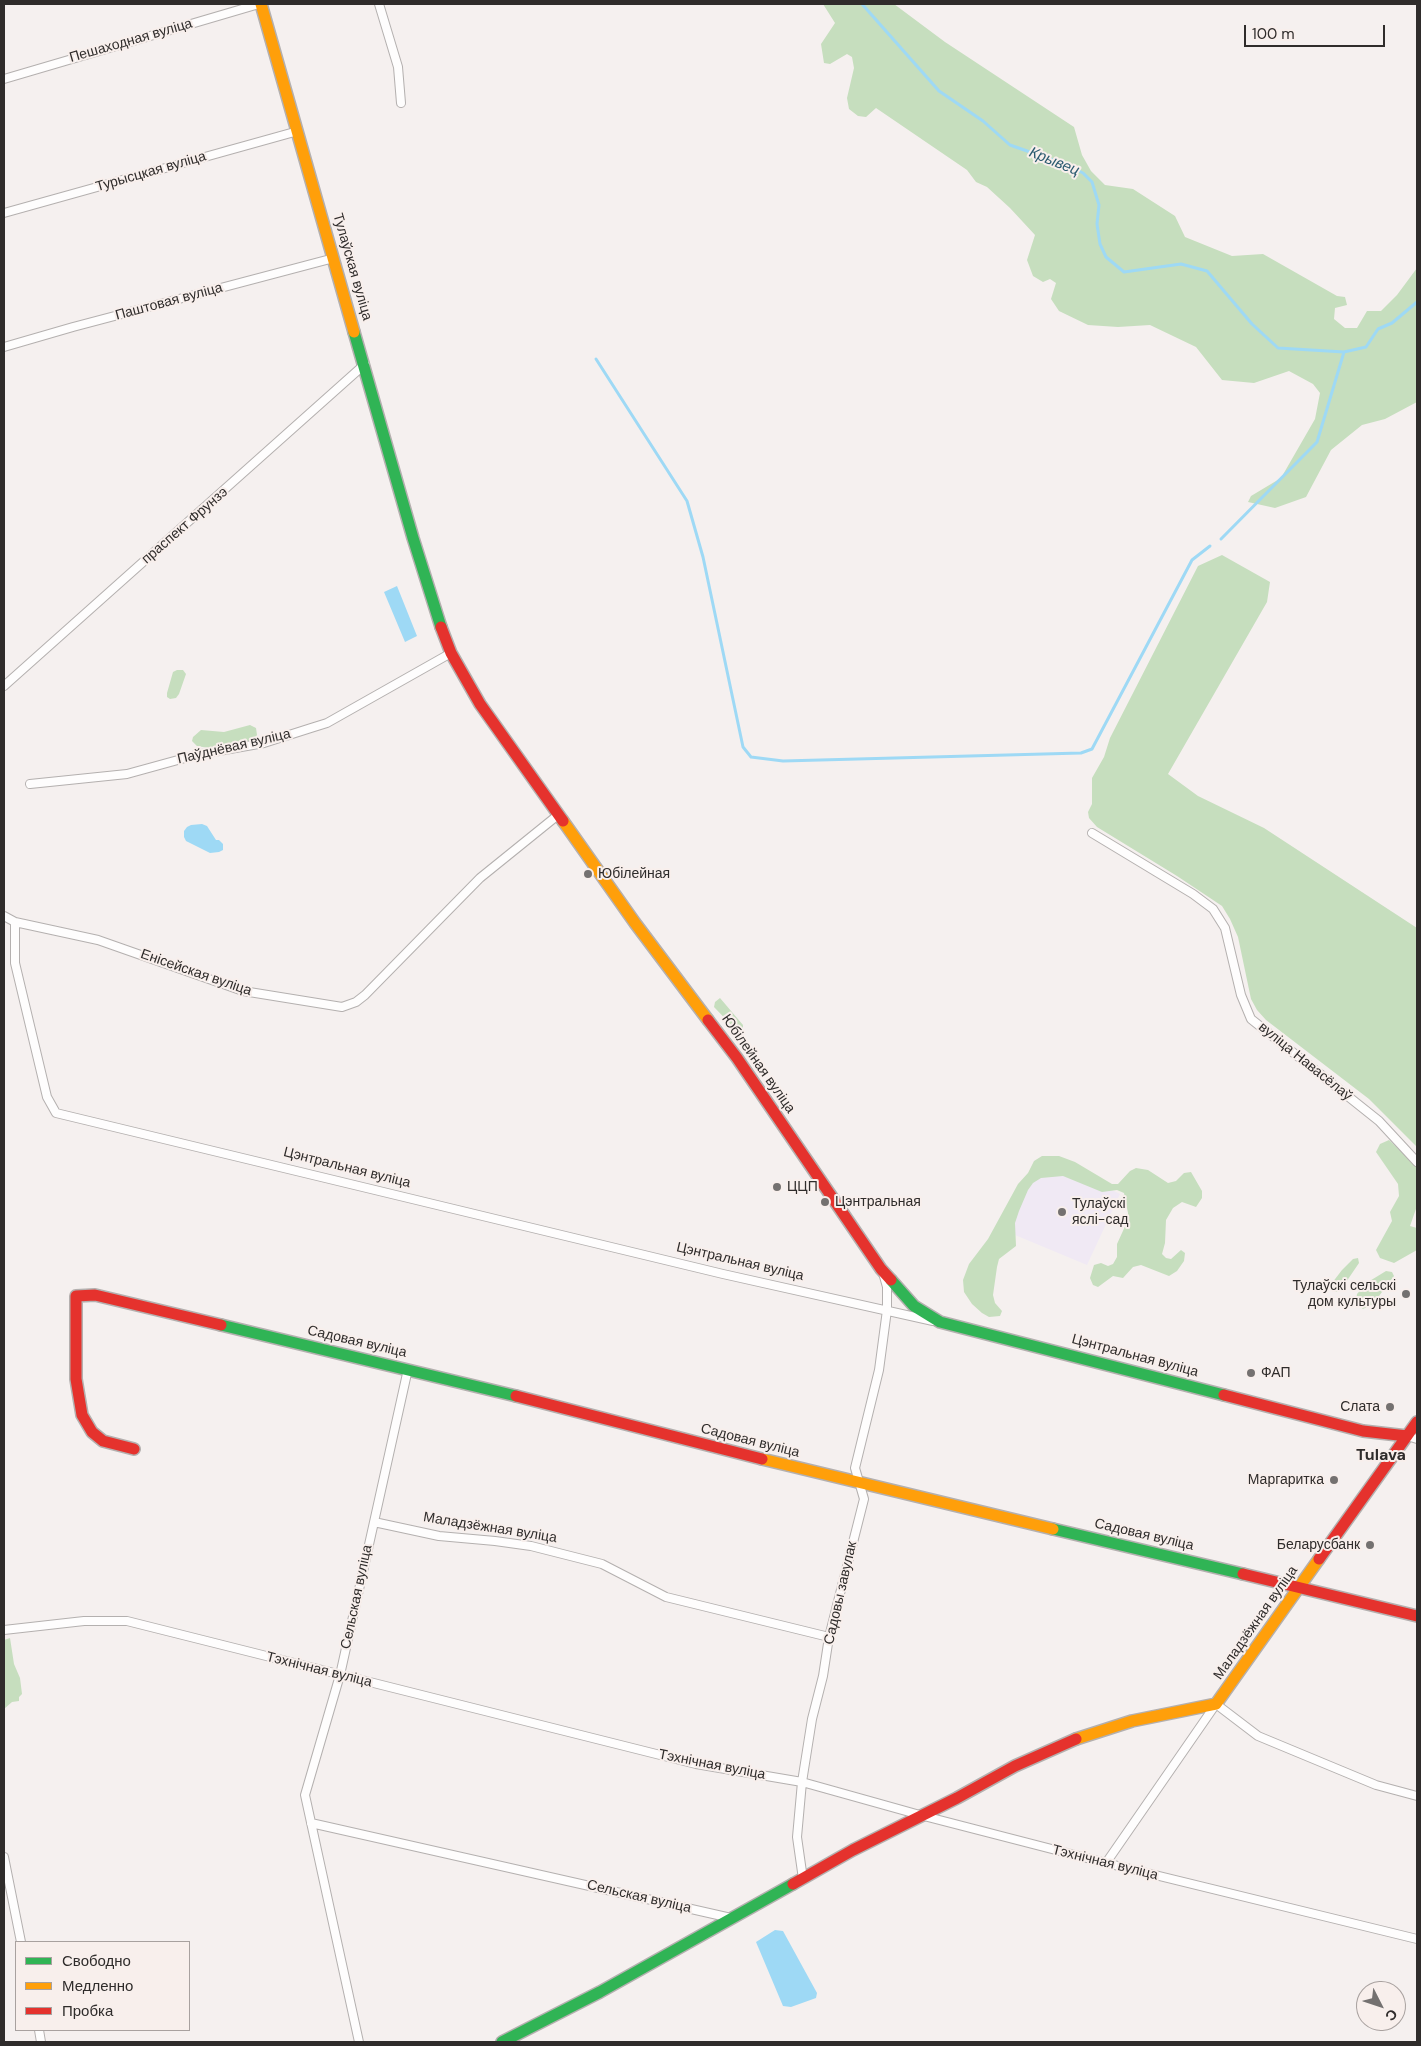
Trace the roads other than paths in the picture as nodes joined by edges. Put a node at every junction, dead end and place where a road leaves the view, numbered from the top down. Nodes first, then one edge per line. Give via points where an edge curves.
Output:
1 (260, 4) edge
2 (379, 4) edge
3 (4, 79) edge
4 (401, 103) dead end
5 (298, 131) junction
6 (4, 213) edge
7 (334, 258) junction
8 (4, 347) edge
9 (365, 364) junction
10 (450, 653) junction
11 (4, 686) edge
12 (30, 784) dead end
13 (558, 815) junction
14 (1092, 832) dead end
15 (4, 916) edge
16 (15, 922) junction
17 (1417, 1162) edge
18 (882, 1269) junction
19 (887, 1310) junction
20 (940, 1322) junction
21 (408, 1369) junction
22 (1417, 1422) edge
23 (1412, 1438) edge
24 (134, 1449) dead end
25 (861, 1484) junction
26 (374, 1522) junction
27 (1300, 1587) junction
28 (1417, 1616) edge
29 (4, 1630) edge
30 (829, 1637) junction
31 (340, 1675) junction
32 (1216, 1704) junction
33 (802, 1782) junction
34 (1417, 1796) edge
35 (920, 1815) junction
36 (312, 1823) junction
37 (4, 1857) edge
38 (1106, 1863) junction
39 (803, 1878) junction
40 (732, 1918) junction
41 (1417, 1939) edge
42 (21, 1941) edge
43 (359, 2042) edge
44 (502, 2042) edge

1 - 3 street, Пешаходная вуліца
1 - 5 street, Тулаўская вуліца
2 - 4 street via 398,67
5 - 6 street, Турысцкая вуліца
5 - 7 street, Тулаўская вуліца
7 - 8 street, Паштовая вуліца
7 - 9 street, Тулаўская вуліца
9 - 10 street, Тулаўская вуліца via 413,538
9 - 11 street, праспект Фрунзэ
10 - 12 street, Паўднёвая вуліца via 327,723 264,743 196,755 127,774
10 - 13 street, Юбілейная вуліца via 480,704
13 - 16 street, Енісейская вуліца via 480,878 365,995 342,1007 243,991 98,940
13 - 18 street, Юбілейная вуліца via 737,1058
14 - 17 street, вуліца Навасёлаў via 1213,909 1225,928 1241,995 1251,1019 1379,1121
15 - 16 street, Енісейская вуліца
16 - 19 street, Цэнтральная вуліца via 15,963 46,1097 56,1113
18 - 19 street, Садовы завулак via 887,1287
18 - 20 street, Юбілейная вуліца via 914,1306
19 - 20 street, Цэнтральная вуліца
19 - 25 street, Садовы завулак via 878,1370 856,1468
20 - 23 street, Цэнтральная вуліца via 1363,1431
21 - 24 street, Садовая вуліца via 95,1295 76,1296 76,1379 82,1414 92,1432 103,1441
21 - 25 street, Садовая вуліца
21 - 26 street, Сельская вуліца
22 - 23 street, Маладзёжная вуліца
23 - 27 street, Маладзёжная вуліца
25 - 27 street, Садовая вуліца
25 - 30 street, Садовы завулак via 864,1499
26 - 30 street, Маладзёжная вуліца via 439,1536 531,1546 602,1564 666,1597
26 - 31 street, Сельская вуліца
27 - 28 street, Садовая вуліца
27 - 32 street, Маладзёжная вуліца
29 - 31 street, Тэхнічная вуліца via 84,1621 127,1621
30 - 33 street, Садовы завулак
31 - 33 street, Тэхнічная вуліца via 696,1764
31 - 36 street, Сельская вуліца via 306,1795
32 - 34 street via 1258,1736 1376,1785
32 - 35 street via 1132,1721 1082,1736
32 - 38 street, Маладзёжная вуліца
33 - 35 street, Тэхнічная вуліца
33 - 39 street, Садовы завулак via 797,1837
35 - 38 street, Тэхнічная вуліца
35 - 39 street
36 - 40 street, Сельская вуліца
36 - 43 street, Сельская вуліца
37 - 42 street
38 - 41 street, Тэхнічная вуліца
39 - 40 street
40 - 44 street

